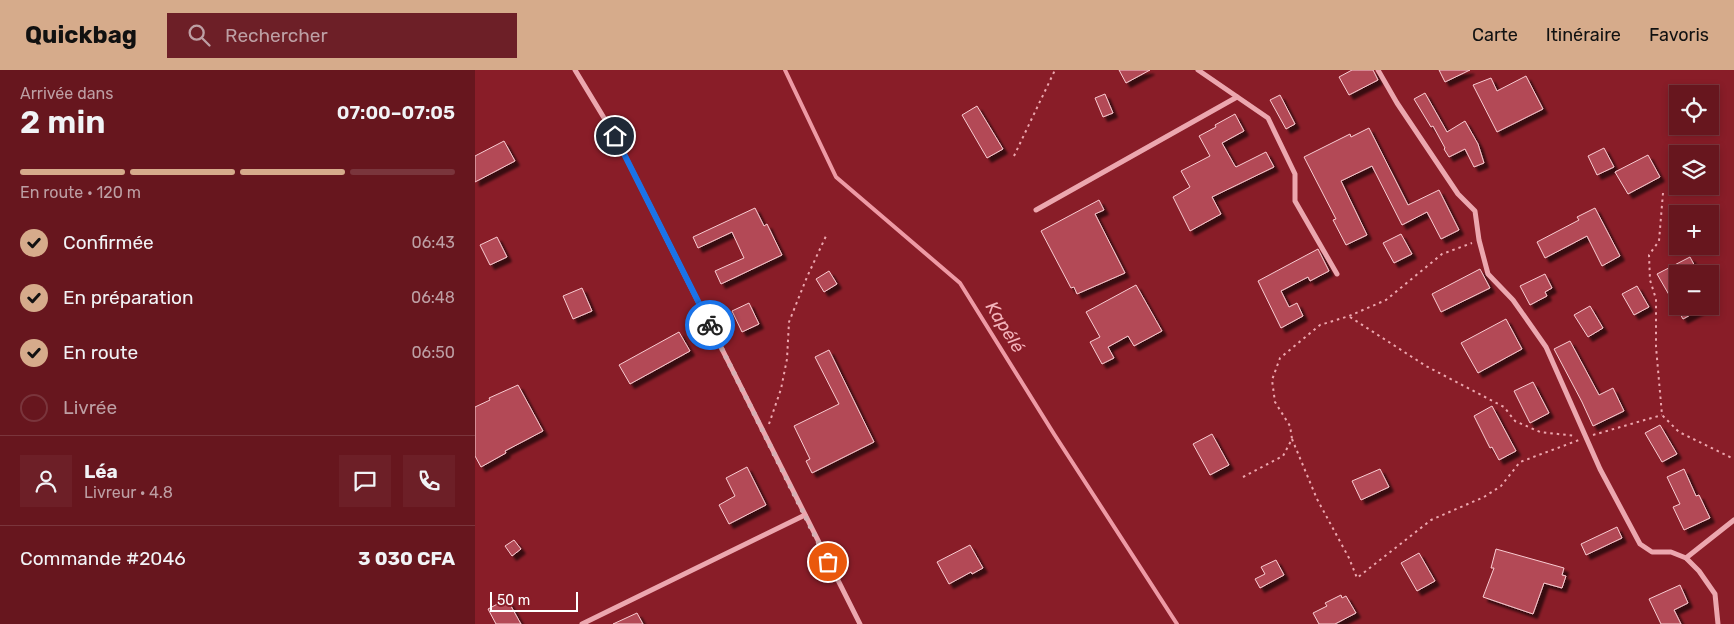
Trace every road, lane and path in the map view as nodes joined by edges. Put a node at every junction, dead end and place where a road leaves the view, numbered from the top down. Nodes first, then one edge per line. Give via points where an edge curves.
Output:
1 (575, 70) edge
2 (1055, 70) edge
3 (1198, 70) edge
4 (1378, 70) edge
5 (1237, 97) junction
6 (1014, 156) dead end
7 (1663, 193) dead end
8 (1036, 210) dead end
9 (826, 236) dead end
10 (1479, 240) junction
11 (1337, 274) dead end
12 (1349, 316) junction
13 (1663, 415) junction
14 (765, 436) junction
15 (1586, 438) junction
16 (1292, 439) junction
17 (1734, 459) edge
18 (1243, 477) dead end
19 (805, 515) junction
20 (1734, 520) edge
21 (1686, 558) junction
22 (582, 624) edge
23 (860, 624) edge
24 (1718, 624) edge

1 - 14 street via 615,136
2 - 6 path
3 - 5 street
4 - 10 street via 1458,194 1475,210
5 - 8 street
5 - 11 street via 1268,118 1295,174 1295,201
7 - 13 path via 1659,241 1649,255 1650,280 1656,299 1656,346
9 - 14 path via 789,322 781,389
10 - 12 path via 1442,254 1385,300
10 - 15 street via 1488,274 1513,300 1546,346
12 - 15 path via 1426,366 1504,407 1515,421 1540,432
12 - 16 path via 1320,325 1280,358 1273,380 1275,402 1289,426
13 - 15 path
13 - 17 path via 1679,432
14 - 19 street
15 - 16 path via 1520,462 1501,486 1431,520 1357,578 1317,499
15 - 21 street via 1640,544 1652,552 1671,552
16 - 18 path via 1283,456
19 - 22 street
19 - 23 street
20 - 21 street
21 - 24 street via 1715,594

